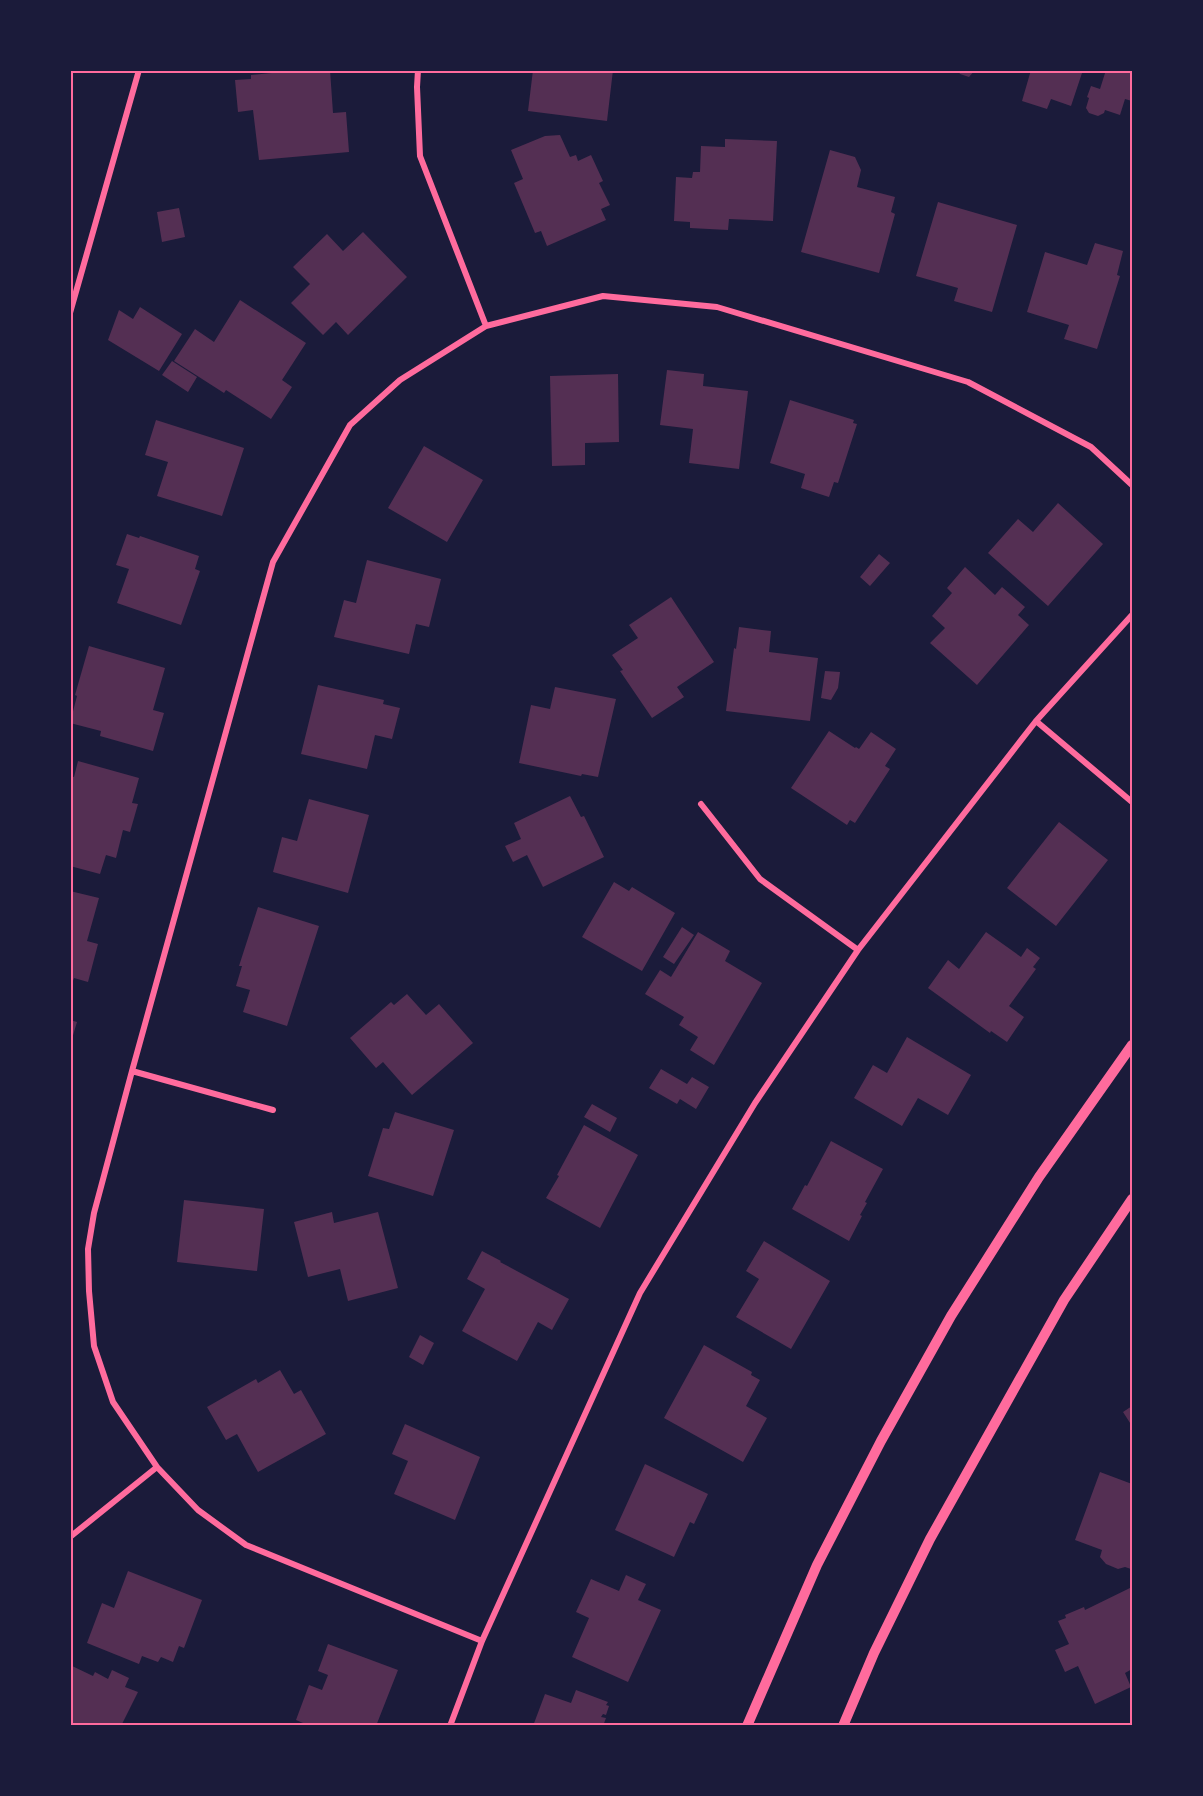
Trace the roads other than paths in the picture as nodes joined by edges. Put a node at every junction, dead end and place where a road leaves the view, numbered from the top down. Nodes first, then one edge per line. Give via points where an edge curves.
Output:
1 (139, 70) edge
2 (418, 70) edge
3 (70, 313) edge
4 (486, 326) junction
5 (1132, 485) edge
6 (1132, 615) edge
7 (1036, 721) junction
8 (1132, 802) edge
9 (701, 804) dead end
10 (858, 950) junction
11 (1132, 1045) edge
12 (132, 1071) junction
13 (273, 1110) dead end
14 (1132, 1199) edge
15 (157, 1467) junction
16 (70, 1537) edge
17 (482, 1641) junction
18 (450, 1725) edge
19 (747, 1725) edge
20 (843, 1725) edge

1 - 3 street
2 - 4 street via 420,156
4 - 5 street via 603,296 717,307 968,382 1091,447
4 - 12 street via 400,380 350,425 273,562
6 - 7 street
7 - 8 street
7 - 10 street
9 - 10 street via 760,879
10 - 17 street via 755,1103 640,1293
11 - 19 street via 1039,1177 951,1316 817,1565
12 - 13 street
12 - 15 street via 94,1213 88,1250 89,1291 94,1346 113,1402
14 - 20 street via 1064,1300 930,1539
15 - 16 street
15 - 17 street via 198,1510 246,1545
17 - 18 street

